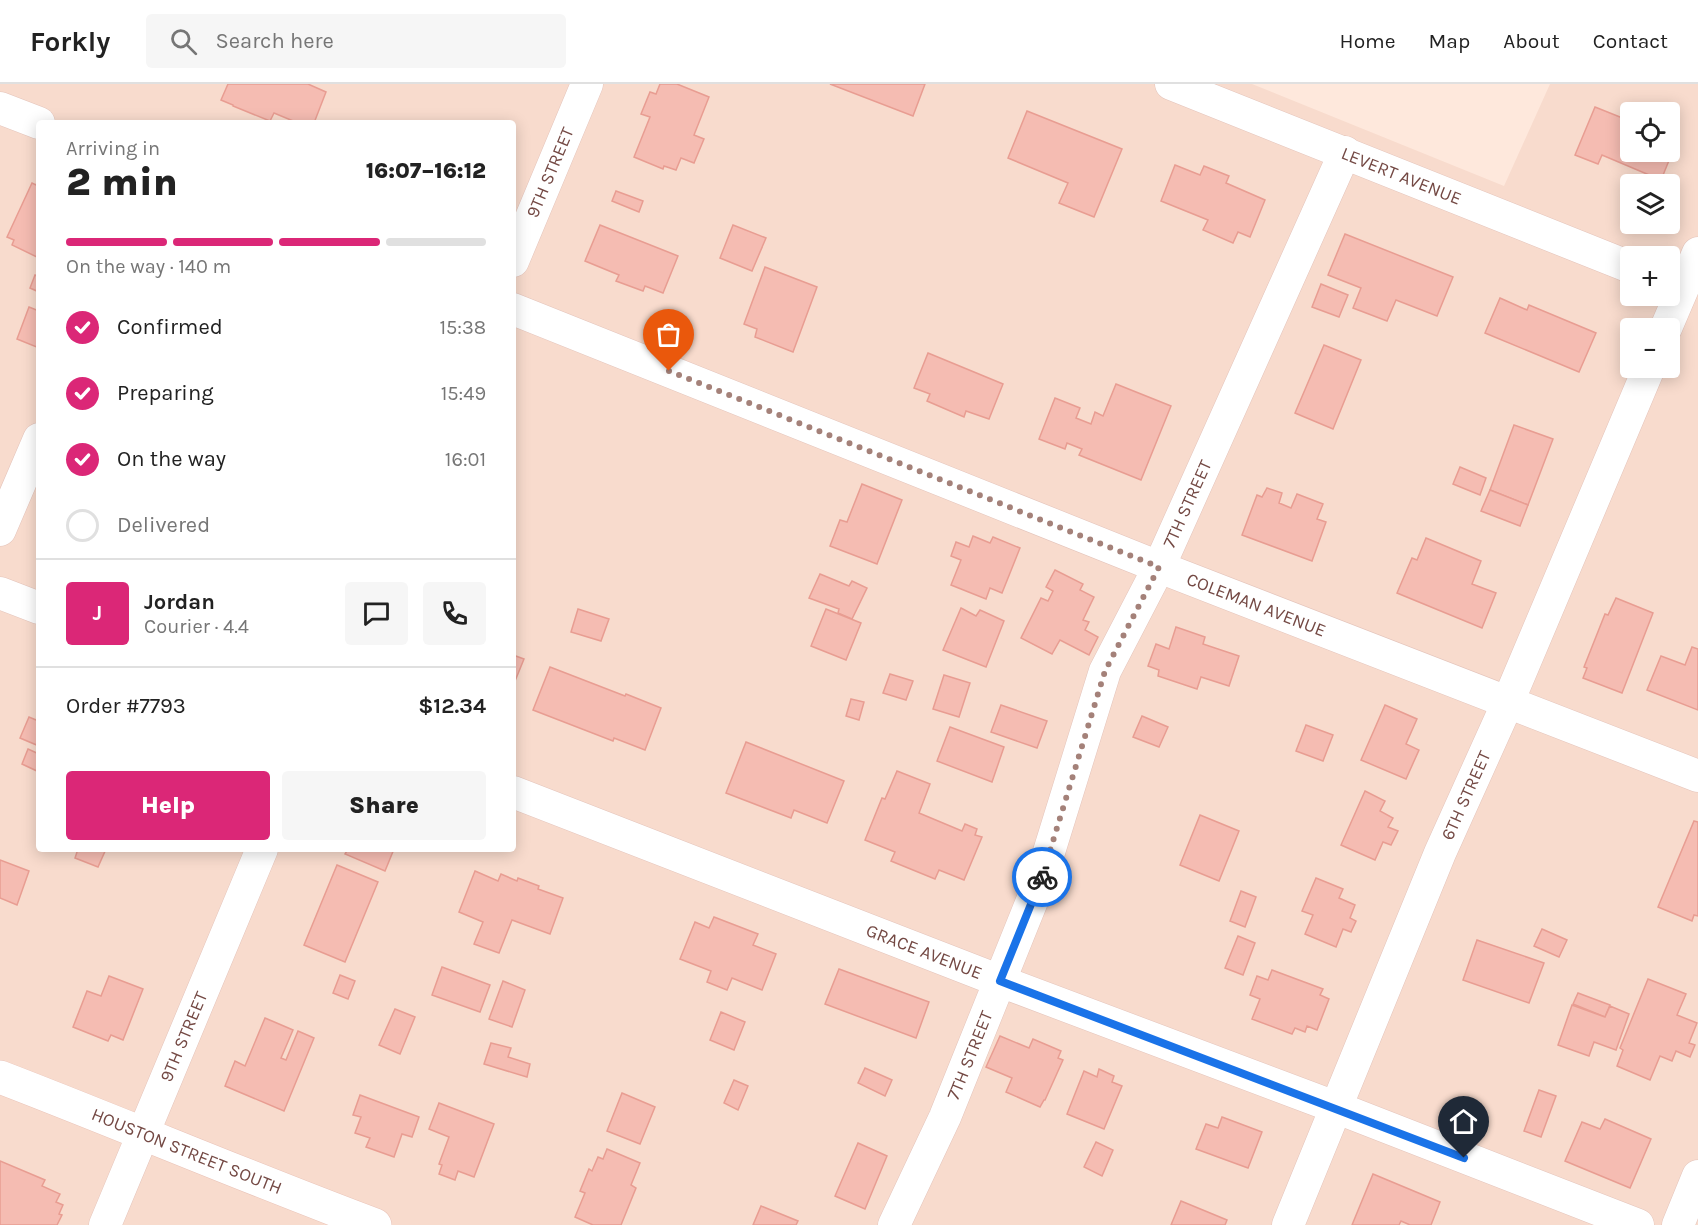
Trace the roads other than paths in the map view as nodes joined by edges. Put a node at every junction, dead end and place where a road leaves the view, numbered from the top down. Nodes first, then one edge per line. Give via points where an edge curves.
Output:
1 (587, 84) edge
2 (1171, 84) edge
3 (0, 108) edge
4 (36, 122) edge
5 (1345, 152) junction
6 (1698, 253) edge
7 (516, 254) edge
8 (1620, 263) edge
9 (1683, 288) edge
10 (516, 310) edge
11 (1670, 318) edge
12 (1645, 378) edge
13 (36, 446) edge
14 (0, 530) edge
15 (1159, 567) junction
16 (0, 592) edge
17 (36, 607) edge
18 (1508, 702) junction
19 (1698, 776) edge
20 (516, 793) edge
21 (260, 852) edge
22 (1000, 981) junction
23 (0, 1077) edge
24 (1335, 1107) junction
25 (143, 1132) junction
26 (1698, 1176) edge
27 (105, 1225) edge
28 (375, 1225) edge
29 (894, 1225) edge
30 (1287, 1225) edge
31 (1638, 1225) edge
32 (1678, 1225) edge

1 - 7 street, 9TH STREET
2 - 5 street, LEVERT AVENUE
3 - 4 street
5 - 8 street, LEVERT AVENUE
5 - 15 street, 7TH STREET
6 - 9 street
9 - 11 street
10 - 15 street, COLEMAN AVENUE
12 - 18 street, 6TH STREET
13 - 14 street
15 - 18 street, COLEMAN AVENUE
15 - 22 street, 7TH STREET via 1105,671 1040,881
16 - 17 street
18 - 19 street, COLEMAN AVENUE
18 - 24 street, 6TH STREET via 1440,853
20 - 22 street, GRACE AVENUE
21 - 25 street, 9TH STREET
22 - 24 street, GRACE AVENUE
22 - 29 street, 7TH STREET via 945,1117
23 - 25 street, HOUSTON STREET SOUTH
24 - 30 street, 6TH STREET
24 - 31 street, GRACE AVENUE
25 - 27 street, 9TH STREET
25 - 28 street, HOUSTON STREET SOUTH
26 - 32 street

